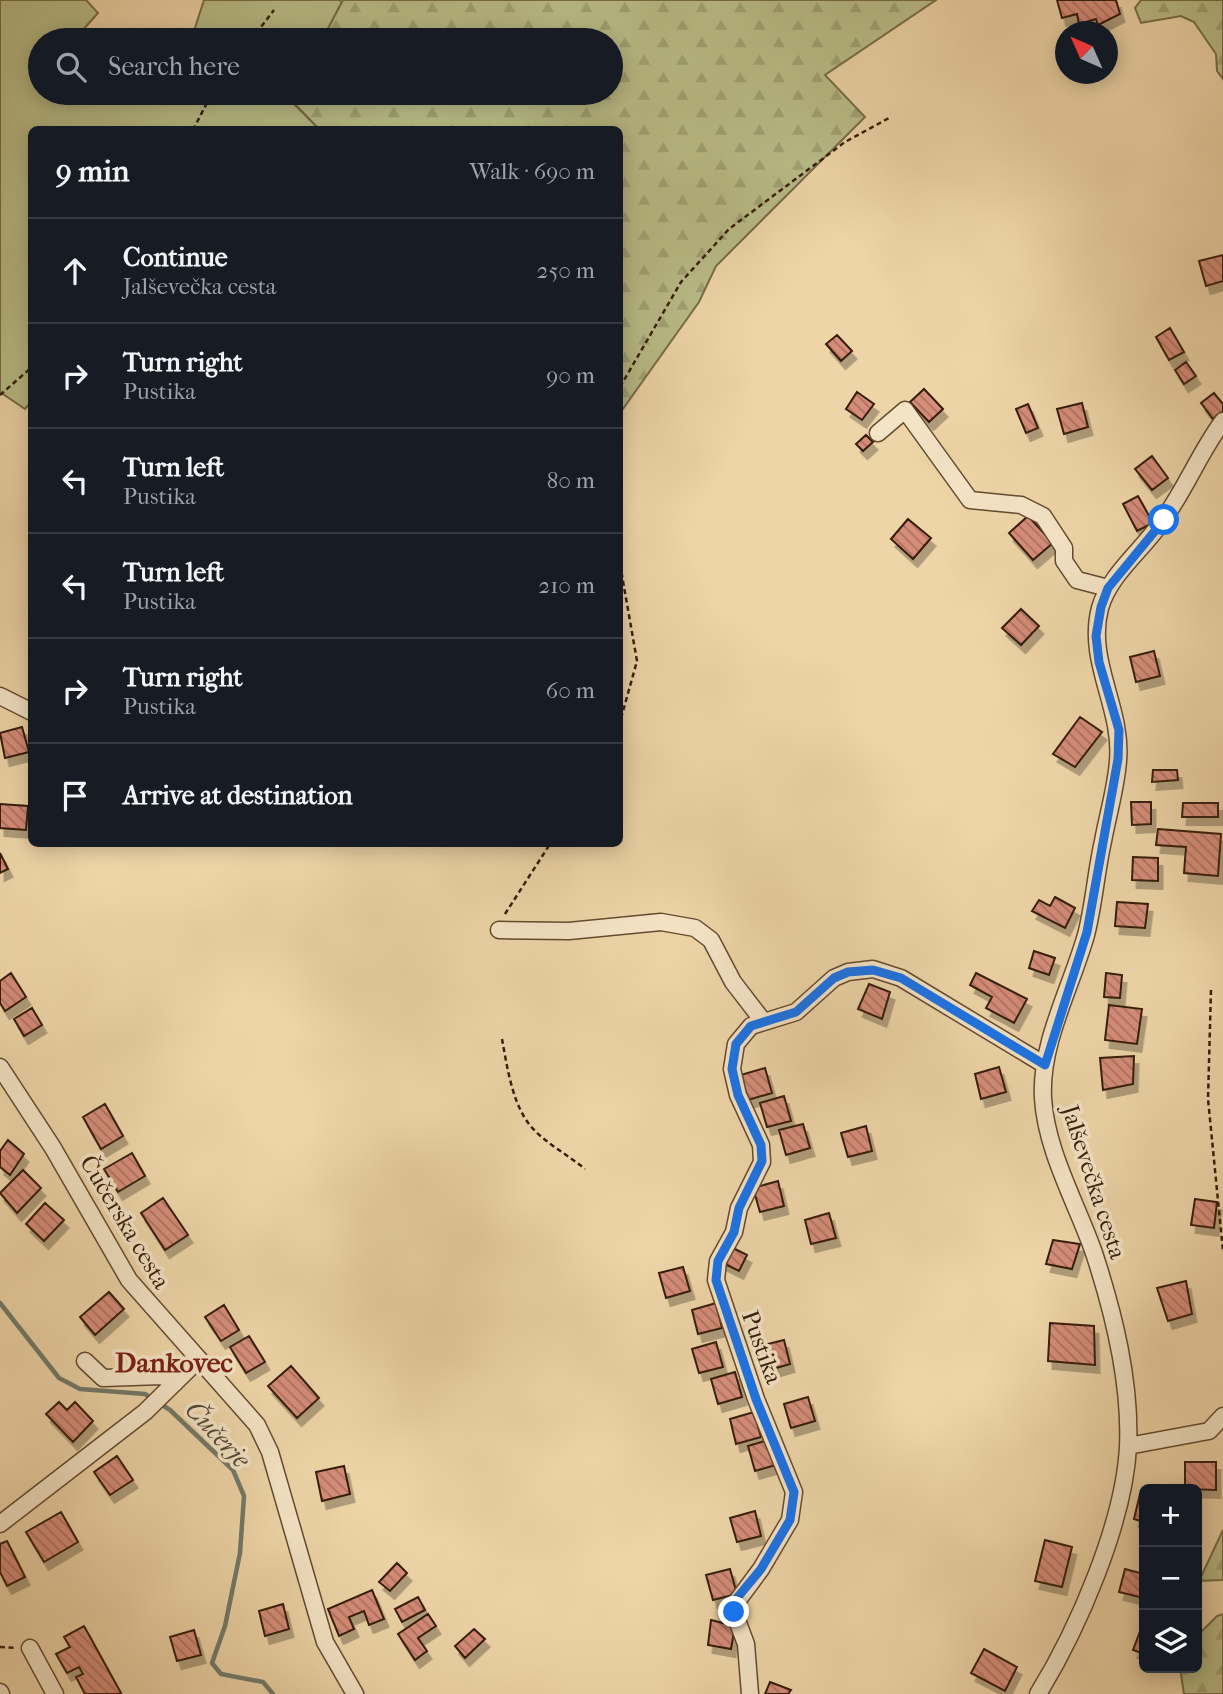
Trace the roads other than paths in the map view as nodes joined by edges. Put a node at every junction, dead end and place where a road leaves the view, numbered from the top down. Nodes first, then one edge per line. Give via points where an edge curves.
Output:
1 (1223, 421) edge
2 (878, 433) dead end
3 (1108, 588) junction
4 (0, 696) edge
5 (28, 710) edge
6 (499, 930) road end
7 (763, 1021) junction
8 (1045, 1065) junction
9 (0, 1067) edge
10 (199, 1359) junction
11 (85, 1361) dead end
12 (170, 1387) junction
13 (1223, 1416) edge
14 (1128, 1446) junction
15 (0, 1524) edge
16 (30, 1648) dead end
17 (55, 1694) edge
18 (355, 1694) edge
19 (750, 1694) edge
20 (1038, 1694) edge

1 - 3 street, Jalševečka cesta via 1164,520
2 - 3 street via 905,410 970,500 1021,505 1043,516 1064,548 1064,561 1077,580
3 - 8 street, Jalševečka cesta via 1096,636 1119,730 1118,759 1087,932
4 - 5 street
6 - 7 street via 569,931 662,922 695,929 711,940 733,982
7 - 8 street, Pustika via 796,1012 834,978 873,970 901,978
7 - 19 street, Pustika via 744,1033 732,1061 733,1078 761,1145 762,1161 715,1270 732,1333 794,1492 790,1520 735,1604 746,1644
8 - 14 street, Jalševečka cesta via 1043,1100 1048,1126 1106,1291 1121,1361
9 - 10 street, Čučerska cesta via 129,1280
10 - 12 street
10 - 18 street, Čučerska cesta via 257,1425 270,1452 325,1642
11 - 12 street via 103,1378 162,1376
12 - 15 street
13 - 14 street via 1209,1432
14 - 20 street, Jalševečka cesta via 1125,1477 1100,1563 1063,1654
16 - 17 street

